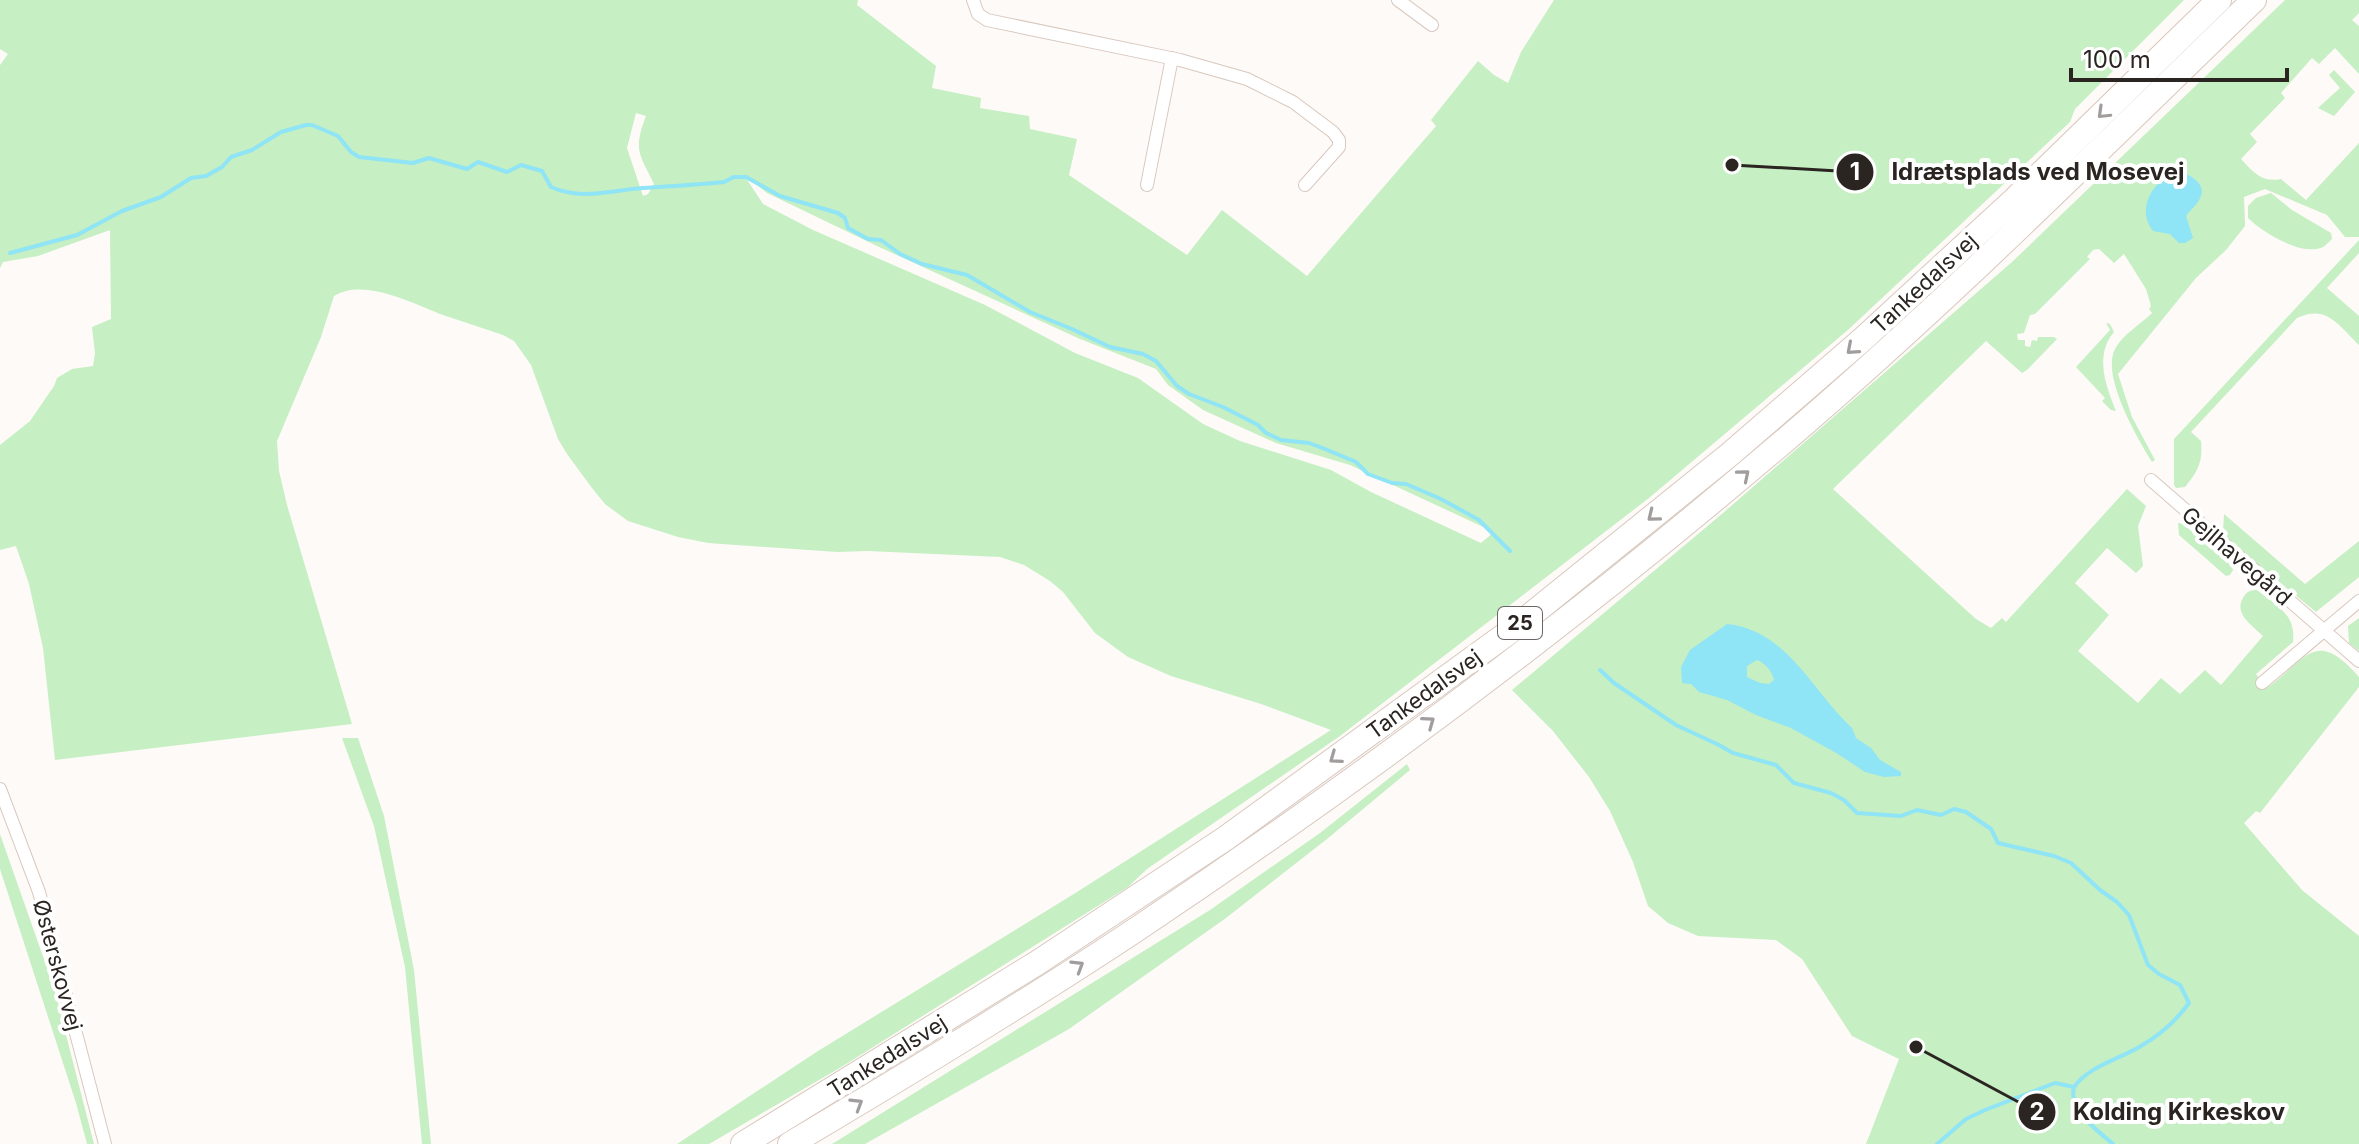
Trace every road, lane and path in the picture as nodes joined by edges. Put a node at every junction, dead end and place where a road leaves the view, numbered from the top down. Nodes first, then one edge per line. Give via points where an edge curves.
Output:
1 (973, 0) edge
2 (1398, 0) edge
3 (2219, 0) edge
4 (2254, 0) edge
5 (1432, 25) dead end
6 (1172, 58) junction
7 (1147, 185) dead end
8 (1305, 185) dead end
9 (2151, 480) dead end
10 (2359, 601) edge
11 (2323, 632) junction
12 (2359, 661) edge
13 (2262, 683) dead end
14 (0, 789) edge
15 (105, 1144) edge
16 (743, 1144) edge
17 (790, 1144) edge

1 - 6 street via 987,20
2 - 5 street
3 -> 16 highway, Tankedalsvej / 25 via 1863,339 1516,627 1226,838 1024,971
17 -> 4 highway, Tankedalsvej / 25 via 1139,927 1316,805 1568,619 1937,307
6 - 7 street
6 - 8 street via 1247,79 1293,102 1333,132 1339,147
9 - 11 street, Gejlhavegård
10 - 11 street
11 - 12 street, Gejlhavegård
11 - 13 street
14 - 15 street, Østerskovvej via 39,892

